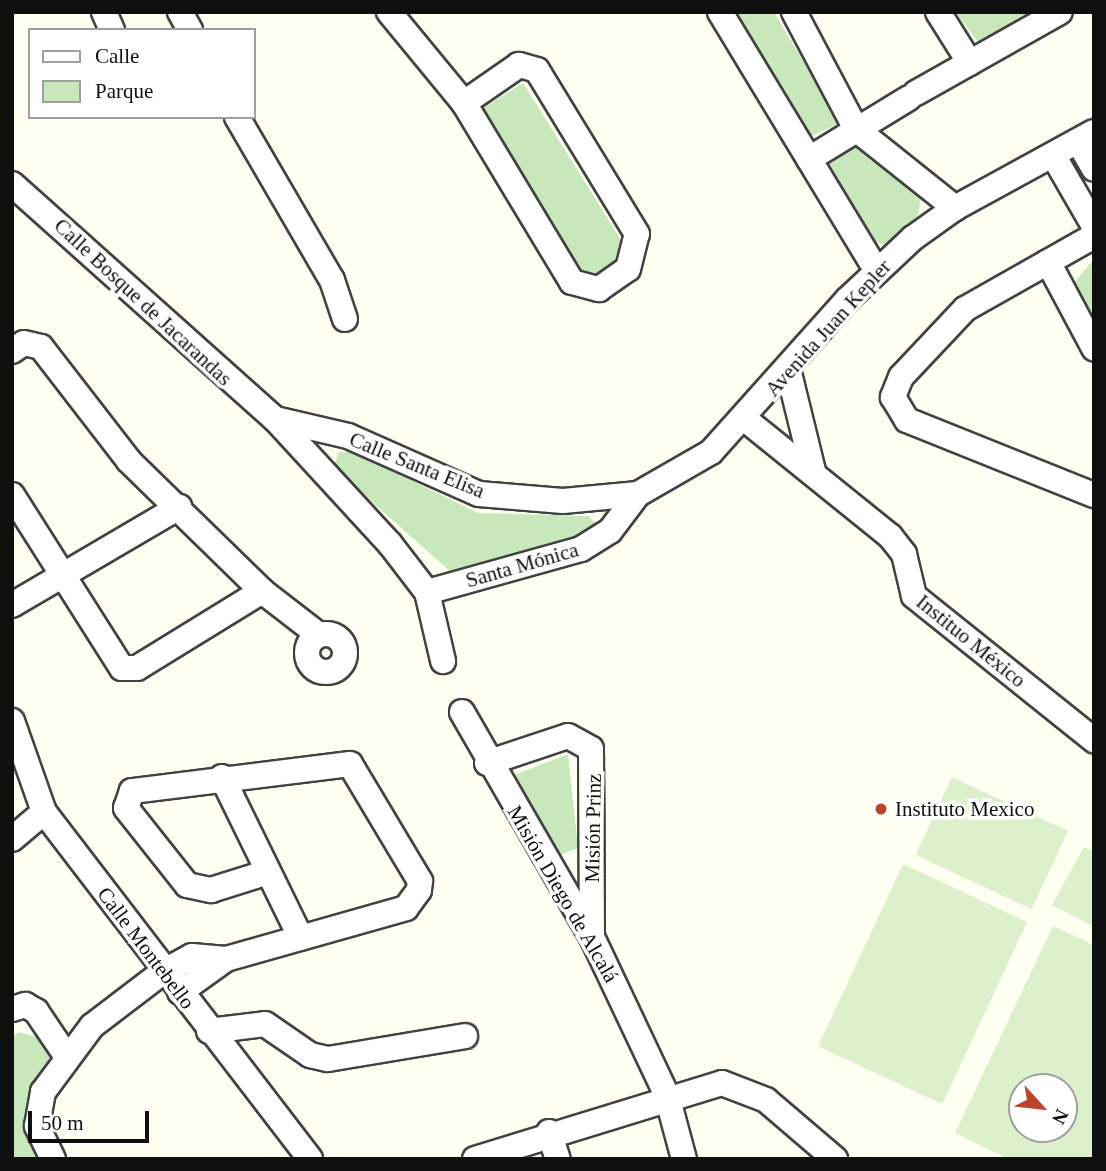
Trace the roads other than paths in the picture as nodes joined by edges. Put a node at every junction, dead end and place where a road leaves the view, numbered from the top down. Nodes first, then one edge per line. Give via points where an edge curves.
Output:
1 (104, 12) edge
2 (180, 12) edge
3 (389, 12) edge
4 (720, 12) edge
5 (794, 12) edge
6 (938, 12) edge
7 (1060, 12) edge
8 (111, 28) edge
9 (189, 28) edge
10 (970, 63) junction
11 (464, 103) junction
12 (233, 119) edge
13 (856, 129) junction
14 (1086, 137) edge
15 (1052, 155) junction
16 (809, 159) junction
17 (1094, 169) edge
18 (12, 184) edge
19 (955, 208) junction
20 (1094, 226) edge
21 (1094, 236) edge
22 (1048, 262) junction
23 (876, 270) junction
24 (345, 319) dead end
25 (1094, 348) edge
26 (12, 351) edge
27 (788, 369) junction
28 (275, 419) junction
29 (746, 420) junction
30 (813, 471) junction
31 (638, 494) junction
32 (12, 495) edge
33 (1094, 495) edge
34 (179, 507) junction
35 (63, 574) junction
36 (262, 591) junction
37 (427, 592) junction
38 (12, 605) edge
39 (319, 635) dead end
40 (443, 661) dead end
41 (462, 712) dead end
42 (12, 721) edge
43 (1094, 740) edge
44 (487, 763) junction
45 (222, 777) junction
46 (44, 812) junction
47 (12, 839) edge
48 (268, 872) junction
49 (301, 937) junction
50 (592, 937) junction
51 (226, 959) junction
52 (163, 972) junction
53 (180, 992) junction
54 (18, 1007) edge
55 (209, 1031) junction
56 (465, 1036) dead end
57 (73, 1051) junction
58 (667, 1096) junction
59 (549, 1132) junction
60 (519, 1150) edge
61 (53, 1159) edge
62 (310, 1159) edge
63 (475, 1159) edge
64 (558, 1159) edge
65 (684, 1159) edge
66 (835, 1159) edge

1 - 8 street
2 - 9 street
3 - 11 street
4 - 16 street
5 - 13 street
6 - 10 street
7 - 10 street
10 - 13 street
11 - 11 street via 572,282 599,289 628,270 637,234 537,70 519,65
12 - 24 street via 332,281
13 - 16 street
13 - 19 street
14 - 15 street, Avenida Juan Kepler
14 - 17 street
15 - 19 street, Avenida Juan Kepler
15 - 20 street
16 - 23 street
18 - 28 street, Calle Bosque de Jacarandas
19 - 23 street, Avenida Juan Kepler
21 - 22 street
22 - 25 street
22 - 33 street via 965,309 901,377 895,406 907,420
23 - 27 street, Avenida Juan Kepler
26 - 34 street via 24,343 41,347 101,432
27 - 29 street, Avenida Juan Kepler
27 - 30 street
28 - 31 street, Calle Santa Elisa via 348,436 479,494 563,501
28 - 37 street, Calle Bosque de Jacarandas
29 - 30 street, Instituo México
29 - 31 street, Calle Santa Elisa via 687,471
30 - 43 street, Instituo México via 890,536 904,554 914,596
31 - 37 street, Santa Mónica via 610,531 581,549
32 - 35 street
34 - 35 street
34 - 36 street
35 - 36 street via 116,665 136,668
35 - 38 street
36 - 39 street
37 - 40 street
41 - 44 street, Misión Diego de Alcalá
42 - 46 street, Calle Montebello
44 - 50 street, Misión Diego de Alcalá
44 - 50 street, Misión Prinz via 568,736 591,749
45 - 48 street
45 - 48 street via 137,786 126,808 193,888 211,890
45 - 49 street via 350,764 420,881 406,908
46 - 47 street
46 - 52 street, Calle Montebello
48 - 49 street
49 - 51 street
50 - 58 street, Misión Diego de Alcalá
51 - 52 street via 192,956
51 - 53 street
52 - 53 street, Calle Montebello
52 - 57 street via 113,1013 108,1028
53 - 55 street, Calle Montebello
54 - 57 street
55 - 56 street via 265,1024 310,1055 328,1059
55 - 62 street, Calle Montebello
57 - 61 street via 36,1112
58 - 59 street
58 - 65 street, Misión Diego de Alcalá
58 - 66 street via 722,1083 745,1087
59 - 60 street
59 - 64 street
60 - 63 street

